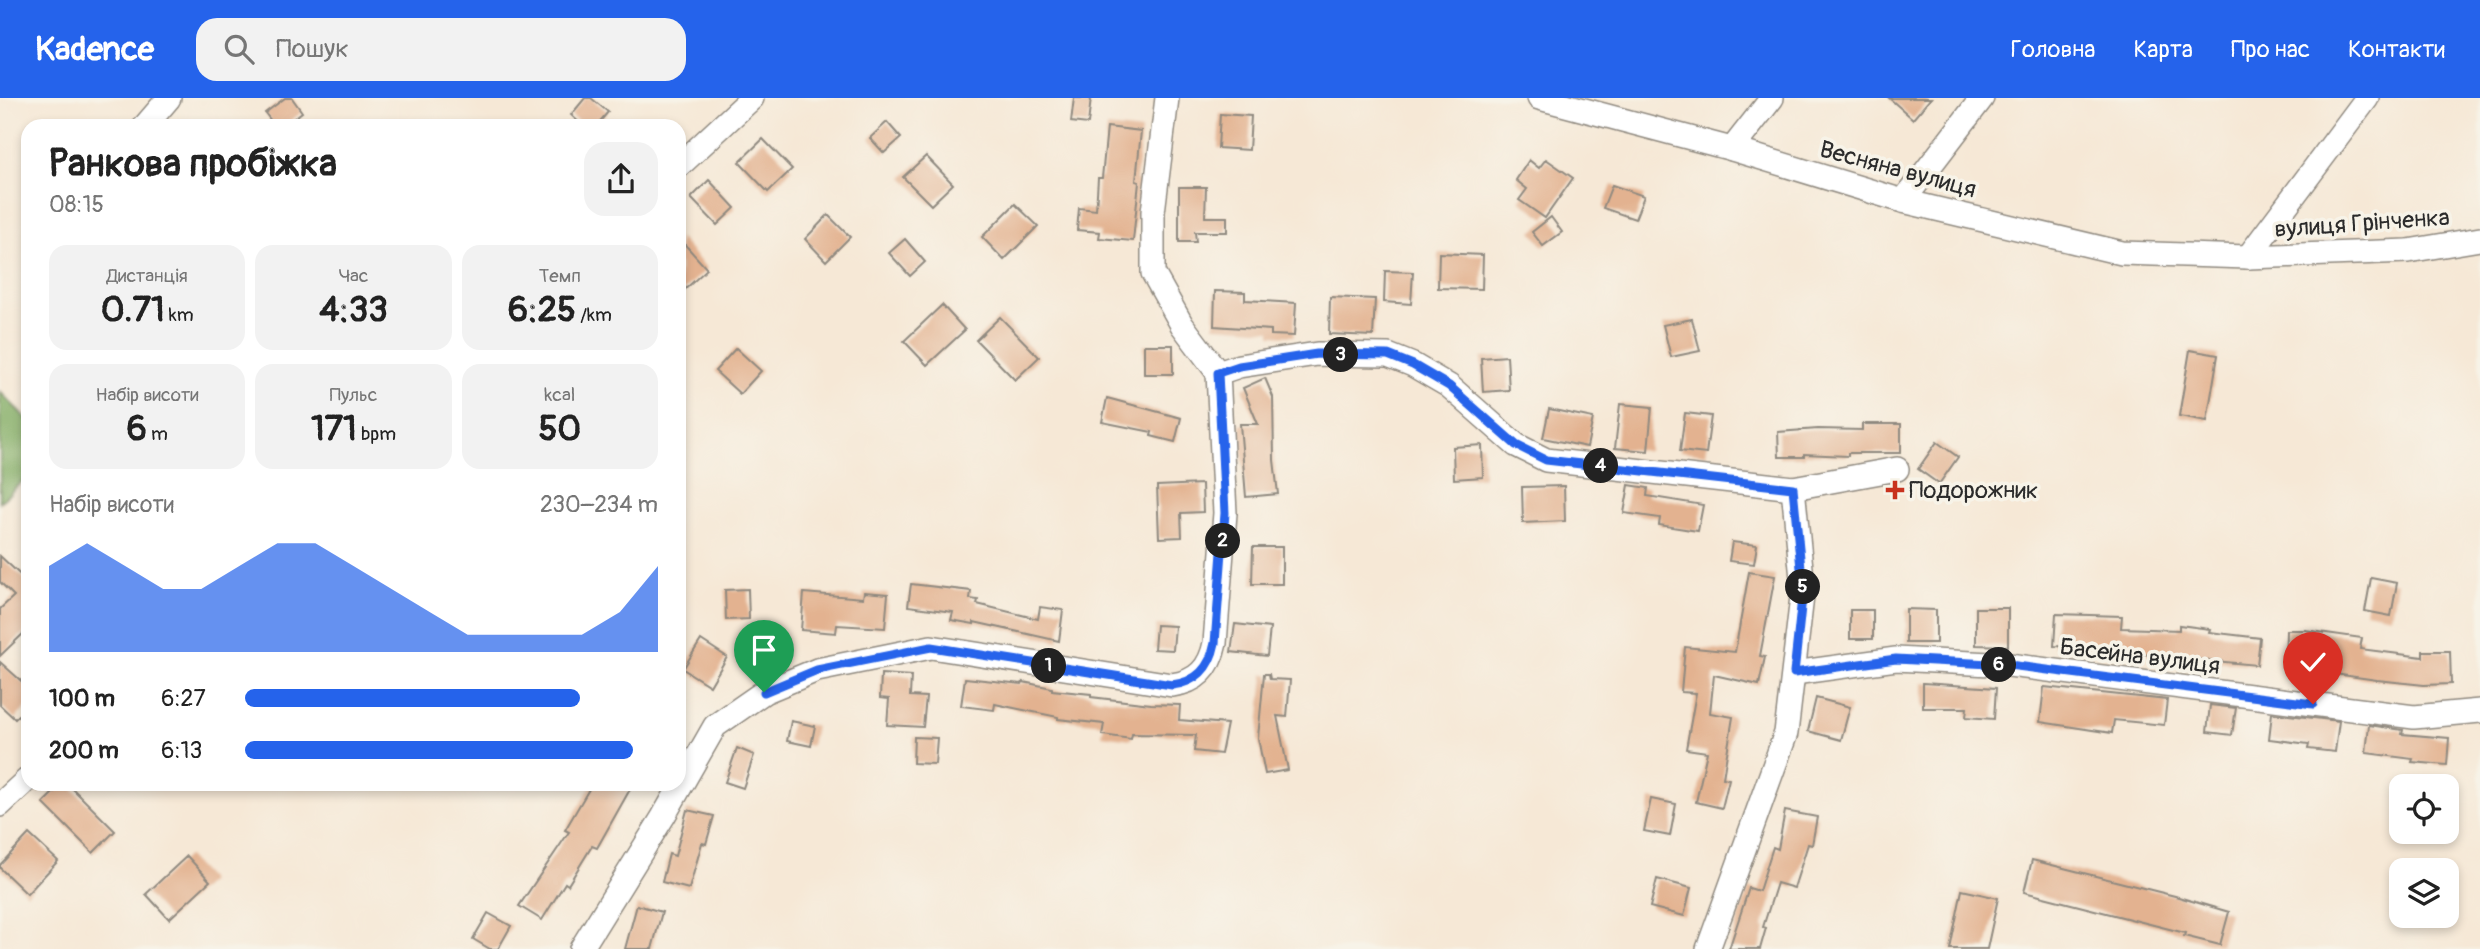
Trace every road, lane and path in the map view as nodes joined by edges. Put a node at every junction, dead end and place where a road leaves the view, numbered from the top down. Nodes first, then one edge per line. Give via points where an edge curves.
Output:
1 (169, 98) edge
2 (752, 98) edge
3 (1167, 98) edge
4 (1539, 98) edge
5 (1772, 98) edge
6 (1982, 98) edge
7 (2367, 98) edge
8 (151, 119) edge
9 (1732, 149) junction
10 (686, 159) edge
11 (1903, 201) junction
12 (2480, 239) edge
13 (2248, 257) junction
14 (1218, 373) junction
15 (1897, 469) dead end
16 (1793, 488) junction
17 (1794, 673) junction
18 (2480, 711) edge
19 (686, 777) edge
20 (21, 786) edge
21 (678, 791) edge
22 (0, 805) edge
23 (581, 949) edge
24 (1708, 949) edge

1 - 8 street
2 - 10 street
3 - 14 street via 1153,212 1153,273 1182,325
4 - 9 street, Весняна вулиця
5 - 9 street
6 - 11 street
7 - 13 street
9 - 11 street, Весняна вулиця
11 - 13 street, Весняна вулиця via 2122,253
12 - 13 street, вулиця Грінченка via 2408,251
14 - 16 street via 1317,354 1388,355 1449,386 1516,445 1546,460
14 - 19 street via 1225,513 1213,656 1197,677 1172,685 931,647 817,670 764,692 715,726
15 - 16 street
16 - 17 street via 1803,588
17 - 18 street, Басейна вулиця via 1896,659 2009,665 2414,717
17 - 24 street via 1786,733
20 - 22 street
21 - 23 street

